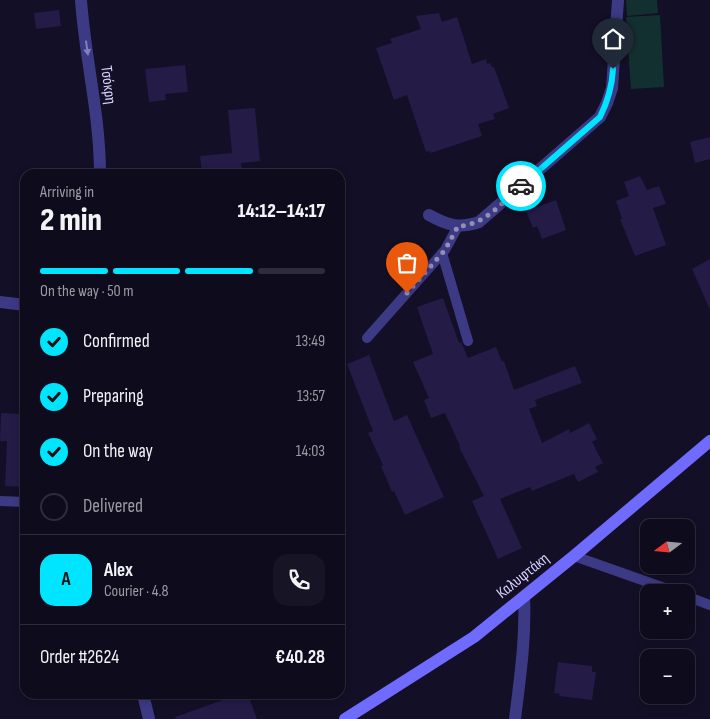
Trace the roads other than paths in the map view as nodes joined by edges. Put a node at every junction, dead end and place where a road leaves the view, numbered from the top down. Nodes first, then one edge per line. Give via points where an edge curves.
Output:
1 (80, 0) edge
2 (618, 0) edge
3 (100, 169) edge
4 (428, 215) dead end
5 (458, 226) junction
6 (442, 252) junction
7 (0, 302) edge
8 (20, 304) edge
9 (367, 338) dead end
10 (468, 341) dead end
11 (710, 441) edge
12 (0, 501) edge
13 (20, 502) edge
14 (574, 556) junction
15 (653, 584) edge
16 (524, 597) junction
17 (695, 599) edge
18 (710, 605) edge
19 (144, 699) edge
20 (149, 719) edge
21 (345, 719) edge
22 (515, 719) edge

1 -> 3 street, Τσόκρη via 96,110
2 - 5 street via 612,88 600,117 479,222
4 - 5 street
5 - 6 lane
6 - 9 lane
6 - 10 lane
7 - 8 street
11 - 14 main road, Καλυφτάκη
12 - 13 lane
14 - 15 lane
14 - 16 main road, Καλυφτάκη
16 - 21 main road, Καλυφτάκη via 474,637
16 - 22 street via 524,651
17 - 18 lane
19 - 20 street

